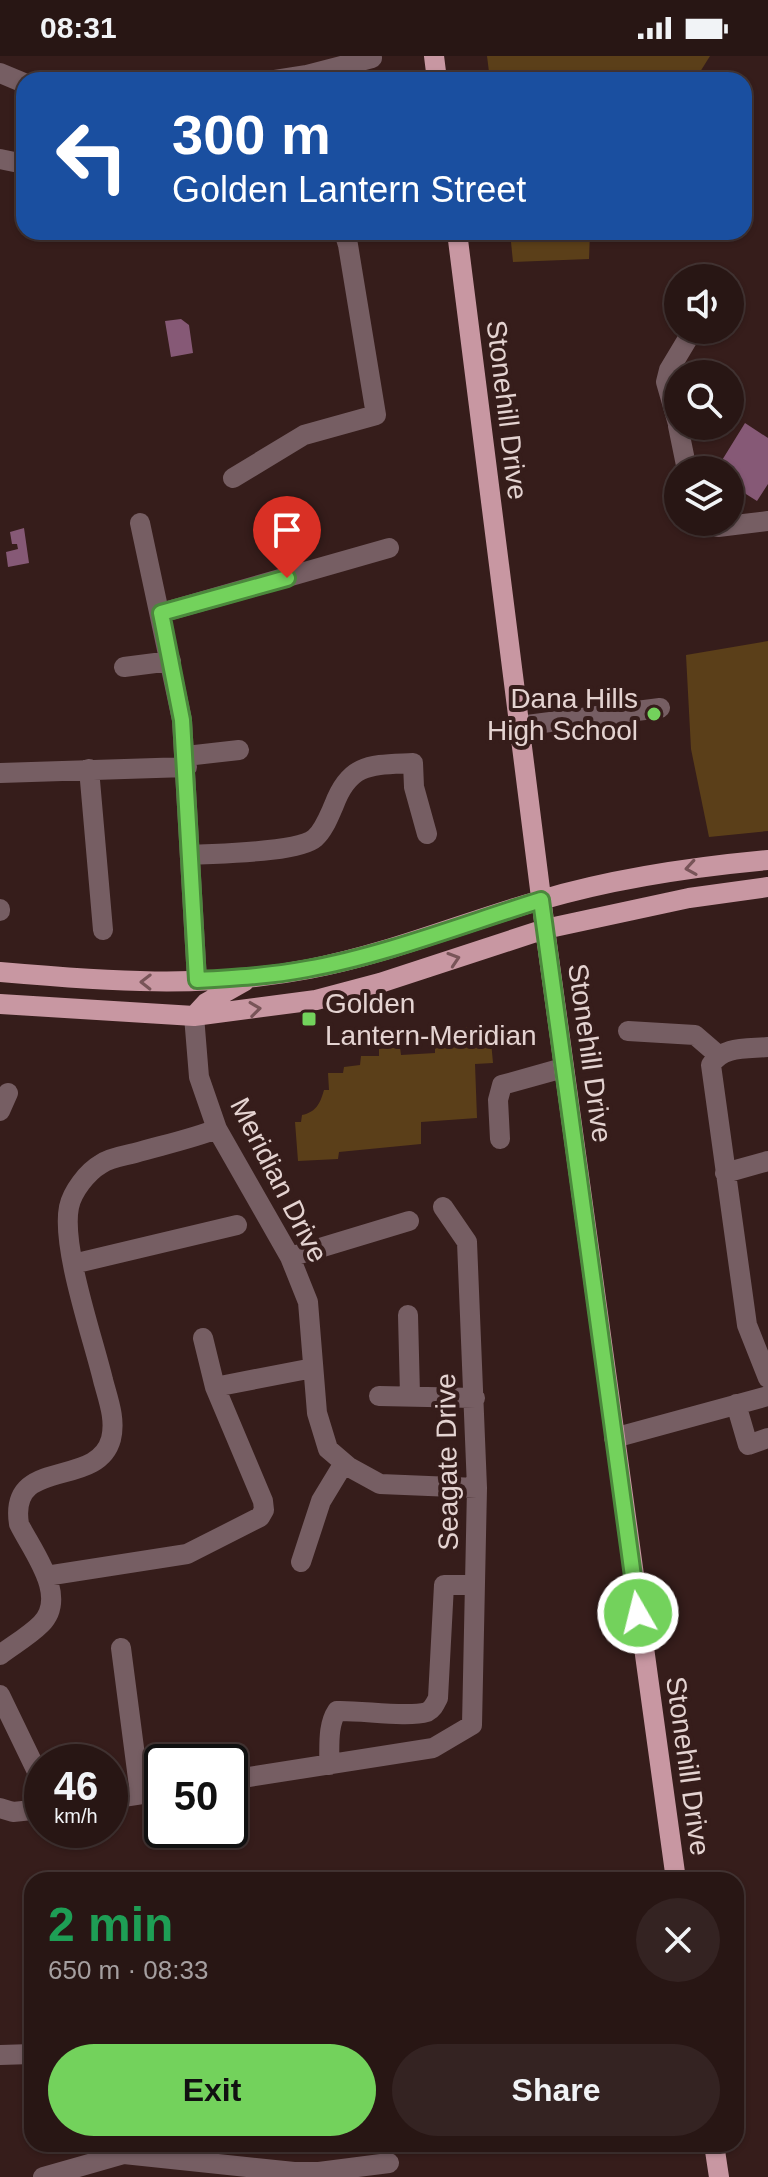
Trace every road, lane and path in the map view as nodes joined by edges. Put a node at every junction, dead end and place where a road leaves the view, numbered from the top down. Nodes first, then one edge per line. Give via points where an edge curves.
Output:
1 (372, 58) dead end
2 (327, 72) edge
3 (346, 240) edge
4 (458, 240) edge
5 (233, 478) dead end
6 (768, 521) edge
7 (140, 523) dead end
8 (744, 524) edge
9 (389, 548) dead end
10 (161, 613) junction
11 (171, 661) junction
12 (124, 667) dead end
13 (660, 708) dead end
14 (519, 726) junction
15 (239, 750) dead end
16 (186, 761) junction
17 (89, 769) junction
18 (0, 773) edge
19 (427, 834) dead end
20 (192, 855) junction
21 (768, 860) edge
22 (768, 887) edge
23 (541, 900) junction
24 (545, 929) junction
25 (103, 930) dead end
26 (0, 972) edge
27 (252, 977) junction
28 (197, 980) junction
29 (0, 1004) edge
30 (156, 1015) junction
31 (194, 1016) junction
32 (628, 1031) dead end
33 (768, 1047) edge
34 (714, 1060) junction
35 (563, 1068) junction
36 (217, 1129) junction
37 (500, 1139) dead end
38 (768, 1161) edge
39 (725, 1173) junction
40 (443, 1207) dead end
41 (409, 1221) dead end
42 (237, 1225) dead end
43 (290, 1257) junction
44 (73, 1264) junction
45 (408, 1315) dead end
46 (203, 1338) dead end
47 (313, 1368) junction
48 (768, 1378) edge
49 (215, 1387) junction
50 (410, 1395) junction
51 (379, 1396) dead end
52 (768, 1396) edge
53 (475, 1398) junction
54 (736, 1404) junction
55 (614, 1438) junction
56 (768, 1438) edge
57 (344, 1463) junction
58 (477, 1488) junction
59 (301, 1562) dead end
60 (46, 1576) junction
61 (475, 1585) junction
62 (121, 1648) dead end
63 (0, 1655) edge
64 (0, 1695) edge
65 (24, 1745) edge
66 (329, 1765) junction
67 (248, 1777) edge
68 (144, 1793) edge
69 (140, 1794) junction
70 (128, 1796) edge
71 (1, 1809) edge
72 (24, 1811) edge
73 (675, 1872) edge
74 (24, 2054) edge
75 (0, 2055) edge
76 (715, 2152) edge
77 (389, 2163) dead end
78 (43, 2177) edge
79 (719, 2177) edge

1 - 2 street
3 - 5 street via 376,415 304,435
4 - 14 main road, Stonehill Drive
6 - 8 street
7 - 10 street
9 - 10 street
10 - 11 street
11 - 12 street
11 - 16 street
13 - 14 street
14 - 23 main road, Stonehill Drive
15 - 16 street
16 - 17 street
16 - 20 street
17 - 18 street
17 - 25 street
19 - 20 street via 413,763 374,765 354,772 341,785 329,818 314,838 298,847
20 - 28 street
21 -> 23 main road via 657,874
22 - 24 main road
23 - 24 main road, Stonehill Drive
23 - 27 main road via 375,952
31 -> 24 main road via 316,1000
24 - 35 main road, Stonehill Drive
28 -> 26 main road via 104,981
27 - 28 main road
27 - 31 main road via 206,1003
28 - 30 main road via 169,997
29 - 30 main road
30 - 31 main road
31 - 36 street, Meridian Drive via 199,1077
32 - 34 street via 695,1035
33 - 34 street via 727,1051
34 - 39 street
35 - 37 street via 502,1085
35 - 55 main road, Stonehill Drive
36 - 43 street, Meridian Drive
36 - 44 street via 108,1160 91,1171 70,1205
38 - 39 street
39 - 48 street via 747,1325
40 - 53 street, Seagate Drive via 467,1242
41 - 43 street
42 - 44 street
43 - 47 street, Meridian Drive via 308,1302
44 - 60 street via 111,1410 111,1439 99,1461 39,1479 24,1493 19,1524
45 - 50 street
46 - 49 street
47 - 49 street
47 - 57 street, Meridian Drive via 317,1413 328,1449
49 - 60 street via 262,1495 260,1517 187,1554
50 - 51 street
50 - 53 street
52 - 54 street
53 - 58 street, Seagate Drive
54 - 55 street
54 - 56 street via 748,1445
55 - 73 main road, Stonehill Drive
57 - 58 street, Meridian Drive via 380,1484
57 - 59 street via 321,1501
58 - 61 street, Seagate Drive
60 - 63 street via 52,1596 49,1613
61 - 66 street, Seagate Drive via 472,1725 433,1748
61 - 66 street via 444,1585 435,1706 417,1713 337,1711
62 - 69 street
64 - 65 street
66 - 67 street
68 - 69 street
69 - 70 street
71 - 72 street
74 - 75 street
76 - 79 main road
77 - 78 street via 294,2172 124,2154

